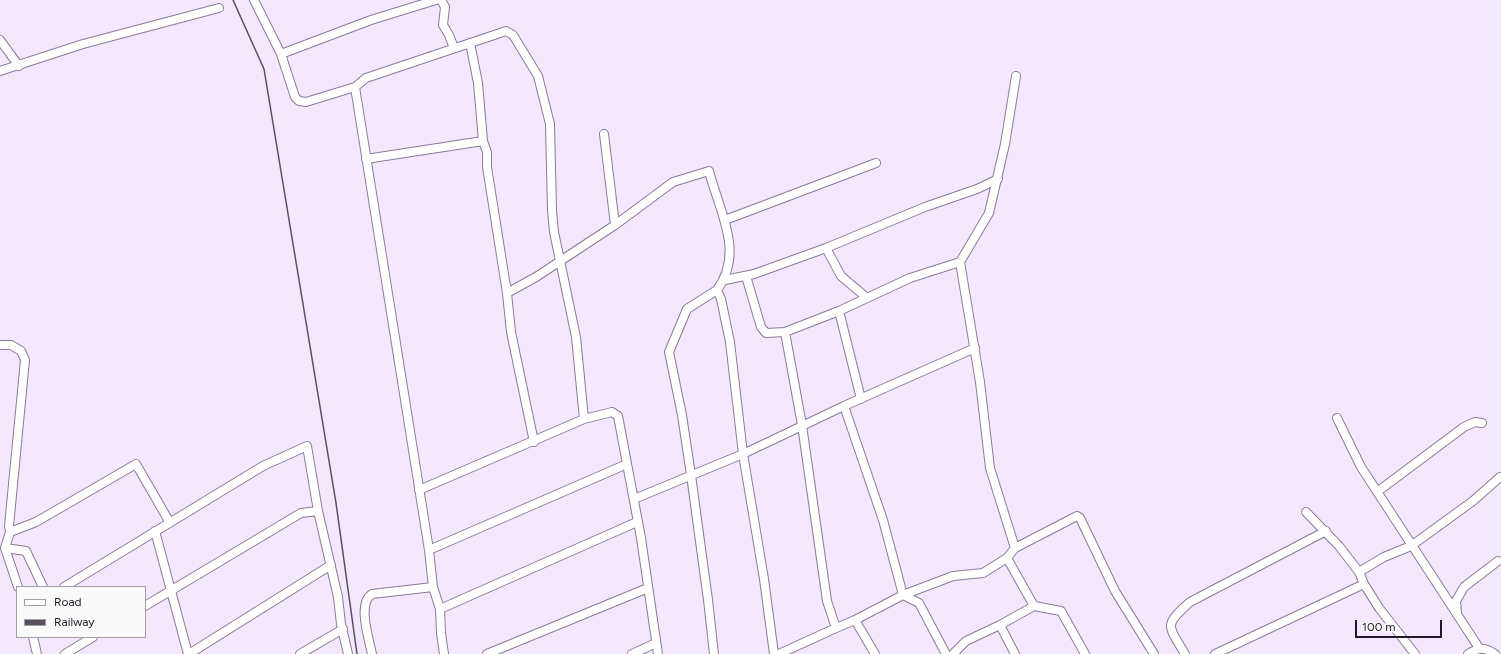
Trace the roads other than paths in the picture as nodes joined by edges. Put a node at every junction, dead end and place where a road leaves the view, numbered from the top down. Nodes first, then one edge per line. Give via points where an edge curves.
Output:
1 (254, 0) edge
2 (436, 0) edge
3 (441, 0) edge
4 (220, 8) dead end
5 (0, 40) edge
6 (470, 44) junction
7 (454, 48) junction
8 (281, 54) junction
9 (19, 66) junction
10 (0, 71) edge
11 (1016, 76) dead end
12 (355, 87) junction
13 (604, 134) dead end
14 (483, 140) junction
15 (366, 159) junction
16 (876, 163) dead end
17 (998, 179) junction
18 (725, 220) junction
19 (615, 225) junction
20 (826, 248) junction
21 (560, 260) junction
22 (960, 262) junction
23 (746, 276) junction
24 (724, 280) junction
25 (717, 290) junction
26 (507, 293) junction
27 (867, 298) junction
28 (839, 311) junction
29 (785, 332) junction
30 (0, 345) edge
31 (975, 348) junction
32 (861, 399) junction
33 (844, 406) junction
34 (1337, 418) dead end
35 (584, 419) junction
36 (1482, 423) dead end
37 (802, 425) junction
38 (534, 442) junction
39 (742, 454) junction
40 (626, 464) junction
41 (690, 475) junction
42 (1500, 477) dead end
43 (419, 490) junction
44 (1377, 492) junction
45 (634, 499) junction
46 (318, 511) junction
47 (1306, 512) dead end
48 (637, 522) junction
49 (170, 523) junction
50 (155, 531) junction
51 (1326, 531) junction
52 (10, 532) junction
53 (1411, 546) junction
54 (5, 548) junction
55 (1015, 548) junction
56 (429, 550) junction
57 (1007, 558) junction
58 (1498, 561) dead end
59 (330, 565) junction
60 (1359, 572) junction
61 (1364, 584) junction
62 (18, 586) edge
63 (43, 586) edge
64 (66, 586) edge
65 (433, 587) junction
66 (648, 588) junction
67 (172, 590) junction
68 (903, 595) junction
69 (146, 605) edge
70 (1034, 606) junction
71 (440, 610) junction
72 (1457, 616) junction
73 (855, 620) junction
74 (1000, 625) junction
75 (836, 628) junction
76 (342, 629) junction
77 (33, 638) edge
78 (91, 638) edge
79 (656, 643) junction
80 (1479, 648) junction
81 (37, 654) edge
82 (65, 654) edge
83 (188, 654) edge
84 (300, 654) edge
85 (348, 654) edge
86 (372, 654) edge
87 (444, 654) edge
88 (487, 654) edge
89 (632, 654) edge
90 (658, 654) edge
91 (714, 654) edge
92 (774, 654) edge
93 (779, 654) edge
94 (875, 654) edge
95 (946, 654) edge
96 (953, 654) edge
97 (1015, 654) edge
98 (1085, 654) edge
99 (1154, 654) edge
100 (1185, 654) edge
101 (1215, 654) edge
102 (1415, 654) edge
103 (1468, 654) edge
104 (1495, 654) edge

1 - 8 street
2 - 8 street via 371,20
3 - 7 street via 445,7 442,24
4 - 9 street via 83,44
5 - 9 street
6 - 7 street
6 - 14 street via 478,83
6 - 21 street via 506,31 513,35 538,76 550,124 552,210
7 - 12 street via 366,78
8 - 12 street via 293,91 299,101 306,102
9 - 10 street
11 - 17 street
12 - 15 street
13 - 19 street
14 - 15 street
14 - 26 street via 487,152 486,167
15 - 43 street
16 - 18 street
17 - 20 street
17 - 22 street via 989,213
18 - 19 street via 709,171 673,182
18 - 24 street via 731,244
19 - 21 street
20 - 23 street
20 - 27 street via 841,276
21 - 26 street
21 - 35 street via 576,337
22 - 27 street via 910,278
22 - 31 street
23 - 24 street
23 - 29 street via 761,327 766,333
24 - 25 street
25 - 39 street via 730,342
25 - 41 street via 687,309 669,352 682,414
26 - 38 street via 511,332
27 - 28 street
28 - 29 street
28 - 32 street
29 - 37 street
30 - 52 street via 11,345 21,351 25,360
31 - 32 street
31 - 55 street via 990,468
32 - 33 street
33 - 37 street
33 - 68 street via 883,520
34 - 44 street via 1361,467
35 - 38 street
35 - 40 street via 616,413
36 - 44 street via 1475,422 1464,427
37 - 39 street
37 - 75 street via 827,601
38 - 43 street
39 - 41 street
39 - 92 street
40 - 45 street
40 - 56 street
41 - 45 street
41 - 91 street
42 - 53 street via 1473,501
43 - 56 street
44 - 53 street
45 - 48 street
46 - 49 street via 307,446 263,466
46 - 59 street
46 - 67 street via 301,513
47 - 51 street
48 - 66 street
48 - 71 street
49 - 50 street
49 - 52 street via 136,464 36,522
50 - 64 street
50 - 67 street
51 - 60 street
51 - 100 street via 1190,602 1173,616 1171,629
52 - 54 street
53 - 60 street via 1384,557
53 - 72 street
54 - 62 street
54 - 63 street via 26,551
55 - 57 street
55 - 99 street via 1073,517 1080,518 1114,591
56 - 65 street
57 - 68 street via 983,573 953,576
57 - 70 street
58 - 72 street via 1464,587 1456,601
59 - 76 street
59 - 83 street
60 - 61 street
61 - 101 street
61 - 102 street via 1379,608
65 - 71 street
65 - 86 street via 368,596 363,606
66 - 79 street
66 - 88 street
67 - 69 street
67 - 83 street
68 - 73 street
68 - 95 street via 918,604
70 - 74 street
70 - 98 street via 1060,611
71 - 87 street
72 - 80 street
73 - 75 street
73 - 94 street
74 - 96 street via 966,641
74 - 97 street
75 - 93 street
76 - 84 street
76 - 85 street
77 - 81 street
78 - 82 street
79 - 89 street
79 - 90 street
80 - 103 street
80 - 104 street via 1485,648

